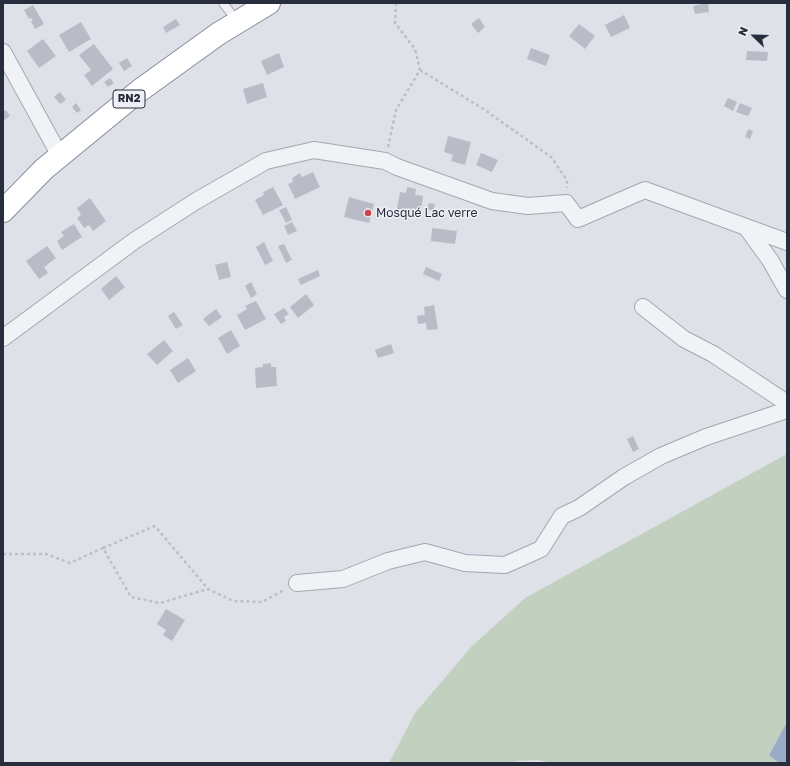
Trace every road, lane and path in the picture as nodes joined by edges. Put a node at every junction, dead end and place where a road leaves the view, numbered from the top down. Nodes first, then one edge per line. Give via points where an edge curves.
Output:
1 (223, 3) edge
2 (269, 3) edge
3 (396, 3) edge
4 (238, 22) junction
5 (3, 52) edge
6 (420, 70) junction
7 (60, 156) junction
8 (385, 161) junction
9 (566, 203) junction
10 (3, 211) edge
11 (746, 227) junction
12 (787, 242) edge
13 (787, 290) edge
14 (643, 307) dead end
15 (3, 338) edge
16 (787, 403) edge
17 (787, 410) edge
18 (103, 548) junction
19 (3, 554) edge
20 (297, 583) joint
21 (208, 589) junction

1 - 4 lane
2 - 4 highway, RN2
3 - 6 path via 395,23 416,49
4 - 7 highway, RN2 via 139,91
5 - 7 street
6 - 8 path via 396,110
6 - 9 path via 485,110 551,157 567,180
7 - 10 highway, RN2
8 - 9 street via 492,201 528,206
8 - 15 street via 314,150 266,161 163,222
9 - 11 street via 578,219 645,190
11 - 12 street
11 - 13 street via 770,260
14 - 16 street via 684,339 727,362
17 - 20 street via 706,437 661,456 562,516 541,549 505,565 465,563 425,552 388,561 343,578
18 - 19 path via 70,563 46,554
18 - 21 path via 130,597 160,603
18 - 21 path via 155,526
20 - 21 path via 262,602 234,601

